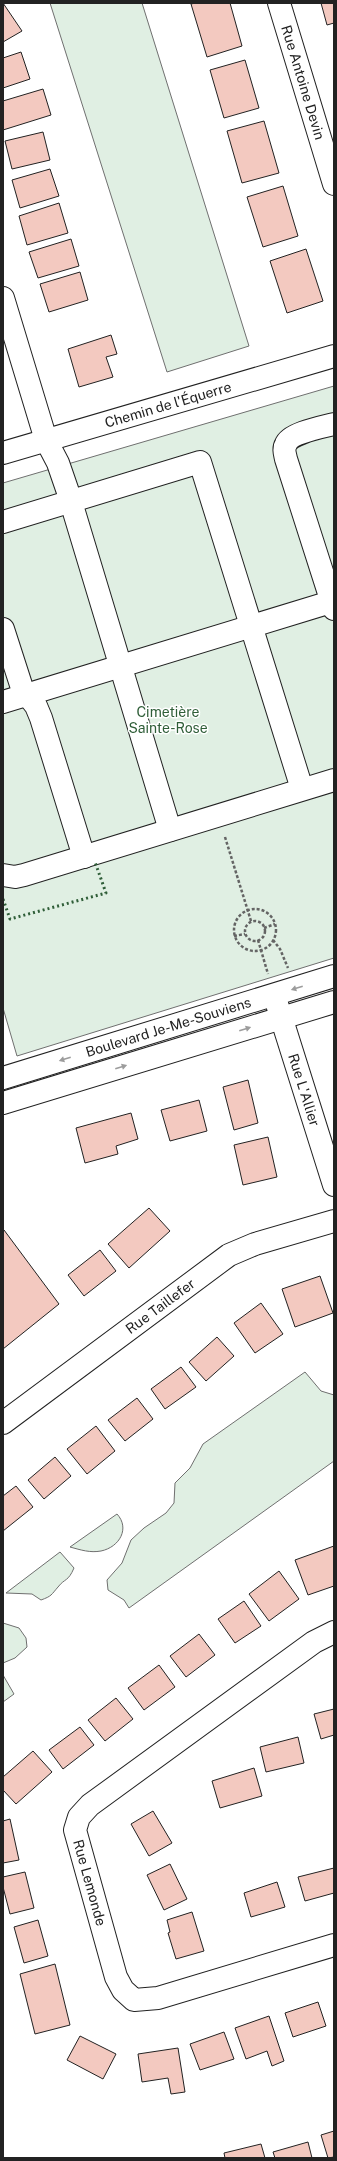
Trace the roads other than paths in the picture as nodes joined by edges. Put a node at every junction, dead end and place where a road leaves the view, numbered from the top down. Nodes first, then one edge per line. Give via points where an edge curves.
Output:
1 (279, 3) edge
2 (334, 184) edge
3 (3, 298) edge
4 (334, 356) edge
5 (334, 424) edge
6 (46, 440) junction
7 (3, 453) edge
8 (70, 502) junction
9 (3, 522) edge
10 (333, 604) edge
11 (251, 626) junction
12 (3, 629) edge
13 (120, 666) junction
14 (27, 694) junction
15 (3, 702) edge
16 (334, 780) edge
17 (302, 789) junction
18 (170, 830) junction
19 (84, 857) junction
20 (3, 875) edge
21 (334, 976) edge
22 (272, 986) junction
23 (334, 1002) edge
24 (281, 1018) junction
25 (3, 1078) edge
26 (3, 1103) edge
27 (334, 1185) edge
28 (334, 1221) edge
29 (3, 1423) edge
30 (334, 1632) edge
31 (334, 1945) edge

1 - 2 street, Rue Antoine Devin
3 - 6 street
4 - 6 street, Chemin de l'Équerre
5 - 10 street via 293,436 284,447 287,464
6 - 7 street, Chemin de l'Équerre
6 - 8 street via 58,463
8 - 9 street
8 - 11 street via 200,462
8 - 13 street
10 - 11 street
11 - 13 street
11 - 17 street
12 - 14 street via 20,683
13 - 14 street
13 - 18 street
14 - 15 street
14 - 19 street via 41,718
16 - 17 street
17 - 18 street
18 - 19 street
19 - 20 street via 15,877
21 -> 22 street, Boulevard Je-Me-Souviens
22 - 24 street, Rue L'Allier
22 -> 25 street, Boulevard Je-Me-Souviens
23 - 24 street, Boulevard Je-Me-Souviens
26 -> 24 street, Boulevard Je-Me-Souviens
24 - 27 street, Rue L'Allier
28 - 29 street, Rue Taillefer via 256,1244 229,1255
30 - 31 street, Rue Lemonde via 314,1642 90,1805 79,1817 75,1830 116,1977 123,1990 134,2000 158,1998

